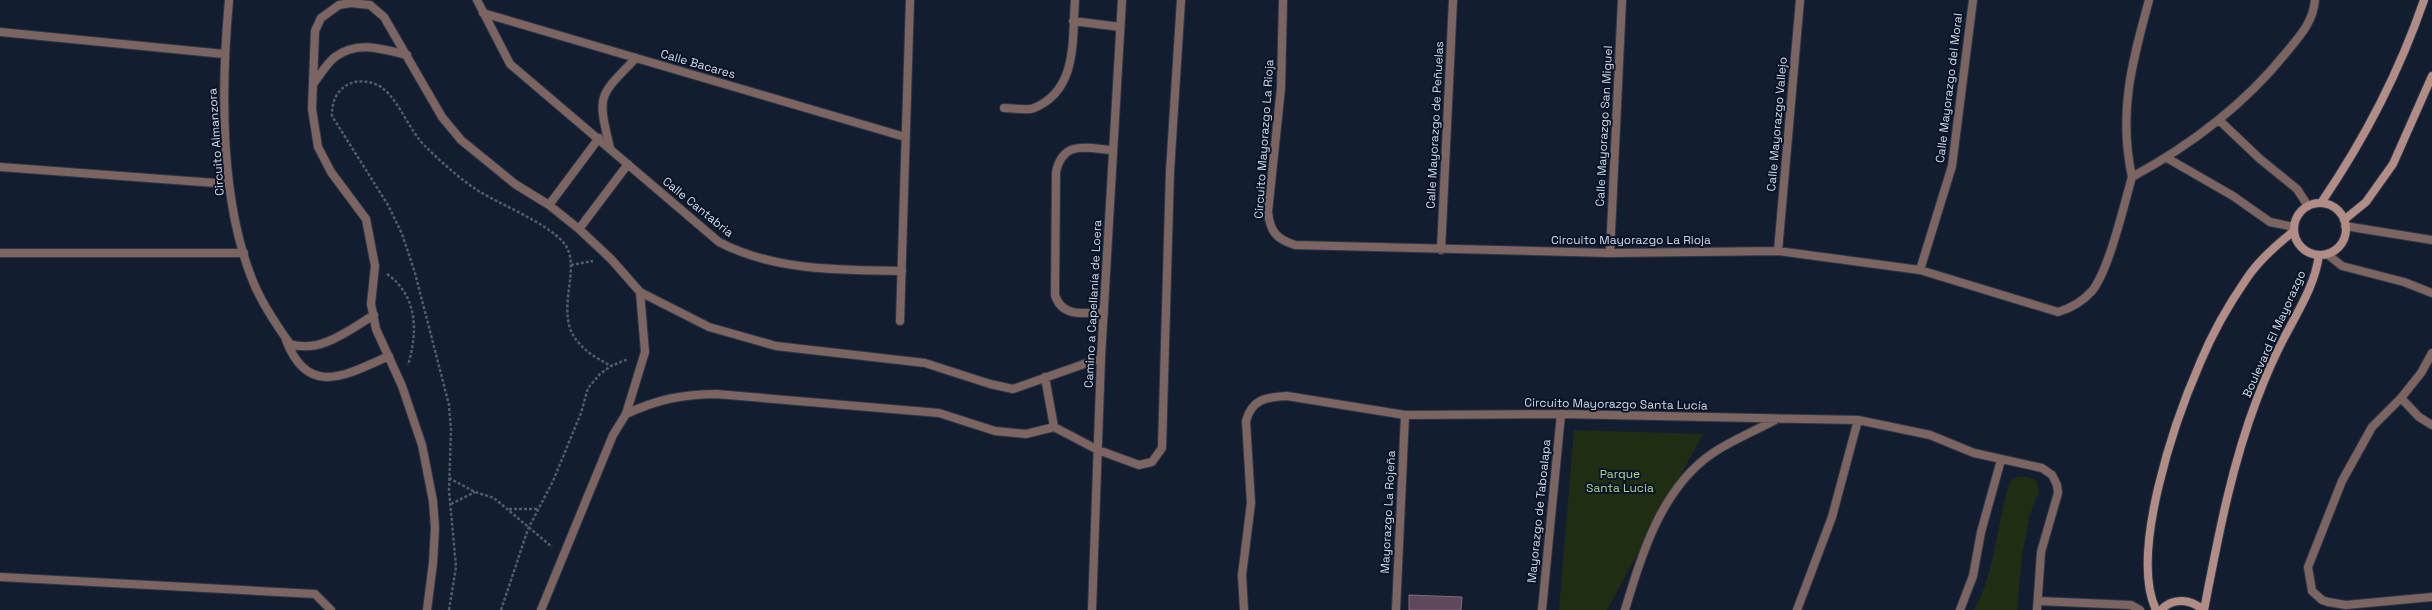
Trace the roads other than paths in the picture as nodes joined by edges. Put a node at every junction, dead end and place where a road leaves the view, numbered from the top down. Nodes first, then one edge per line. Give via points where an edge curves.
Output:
1 (229, 0) edge
2 (477, 0) edge
3 (910, 0) edge
4 (1075, 0) edge
5 (1122, 0) edge
6 (1181, 0) edge
7 (1283, 0) edge
8 (1453, 0) edge
9 (1622, 0) edge
10 (1800, 0) edge
11 (1973, 0) edge
12 (2149, 0) edge
13 (2315, 0) edge
14 (2424, 0) edge
15 (350, 2) edge
16 (483, 13) junction
17 (1073, 21) junction
18 (1120, 27) junction
19 (0, 32) edge
20 (224, 54) junction
21 (407, 55) junction
22 (636, 58) junction
23 (2432, 76) edge
24 (314, 83) junction
25 (1004, 108) dead end
26 (2219, 120) junction
27 (905, 137) junction
28 (599, 138) junction
29 (610, 148) junction
30 (1112, 150) junction
31 (2167, 158) junction
32 (628, 164) junction
33 (0, 167) edge
34 (2132, 177) junction
35 (229, 184) junction
36 (2321, 203) junction
37 (549, 205) junction
38 (2308, 206) junction
39 (2345, 223) junction
40 (579, 229) junction
41 (2294, 229) junction
42 (2432, 240) edge
43 (1441, 250) junction
44 (1778, 251) junction
45 (0, 253) edge
46 (244, 253) junction
47 (1610, 253) junction
48 (2323, 254) junction
49 (1920, 270) junction
50 (902, 271) junction
51 (640, 292) junction
52 (2432, 293) edge
53 (1104, 312) junction
54 (374, 315) junction
55 (900, 321) dead end
56 (285, 338) junction
57 (2432, 353) edge
58 (389, 356) junction
59 (1101, 358) junction
60 (1045, 377) junction
61 (2401, 398) junction
62 (626, 414) junction
63 (1561, 414) junction
64 (1405, 416) junction
65 (1776, 419) junction
66 (1858, 420) junction
67 (2432, 424) edge
68 (1054, 427) junction
69 (1098, 450) junction
70 (2001, 460) junction
71 (0, 577) edge
72 (2432, 597) edge
73 (2038, 601) junction
74 (331, 610) edge
75 (427, 610) edge
76 (541, 610) edge
77 (1092, 610) edge
78 (1244, 610) edge
79 (1396, 610) edge
80 (1542, 610) edge
81 (1625, 610) edge
82 (1797, 610) edge
83 (1960, 610) edge
84 (2037, 610) edge
85 (2140, 610) edge
86 (2156, 610) edge
87 (2161, 610) edge
88 (2204, 610) edge

1 - 20 street, Circuito Almanzora
2 - 16 street, Calle Cantabria
3 - 27 street
4 - 17 street
5 - 18 street, Camino a Capellanía de Loera
6 - 69 street via 1170,171 1162,448 1152,462 1139,465
7 - 43 street, Circuito Mayorazgo La Rioja via 1281,88 1268,212 1269,226 1284,241 1295,245
8 - 43 street, Calle Mayorazgo de Peñuelas
9 - 47 street, Calle Mayorazgo San Miguel
10 - 44 street, Calle Mayorazgo Vallejo
11 - 49 street, Calle Mayorazgo del Moral via 1952,166
12 - 34 street, Circuito Mayorazgo La Rioja via 2133,61 2127,100 2126,149
13 - 26 street via 2313,17 2303,32 2245,99
14 - 36 street via 2410,40 2371,124
15 - 21 street via 370,5 384,17
15 - 24 street via 339,5 321,18 315,31
16 - 22 street, Calle Bacares
16 - 28 street, Calle Cantabria via 510,64
17 - 18 street
17 - 25 street via 1069,72 1056,95 1033,109
18 - 30 street, Camino a Capellanía de Loera
19 - 20 street
20 - 35 street, Circuito Almanzora via 224,115
21 - 24 street via 372,46 354,48 335,56
21 - 37 street via 442,117 461,140 515,184
22 - 27 street, Calle Bacares
22 - 29 street via 608,86 603,96 602,107
23 - 39 street via 2393,164 2366,202
24 - 54 street via 312,109 318,147 331,172 366,219 375,266 372,304
26 - 31 street
26 - 38 street via 2260,159 2297,189
27 - 50 street
28 - 29 street, Calle Cantabria
28 - 37 street
29 - 32 street, Calle Cantabria
30 - 53 street, Camino a Capellanía de Loera
30 - 53 street via 1079,147 1064,154 1058,161 1056,172 1057,302 1062,309 1075,314
31 - 34 street
31 - 41 street via 2233,196 2270,222
32 - 40 street
32 - 50 street, Calle Cantabria via 718,242 735,251 796,266
33 - 35 street
34 - 49 street, Circuito Mayorazgo La Rioja via 2099,278 2093,289 2073,307 2058,312
35 - 46 street, Circuito Almanzora
36 - 38 street
36 - 39 street via 2339,212
37 - 40 street
38 - 41 street via 2298,215
39 - 42 street
39 - 48 street via 2345,233 2339,246
40 - 51 street via 611,259
41 - 48 street via 2295,238 2304,250
41 - 86 street via 2266,254 2247,278 2200,363 2174,437 2154,510 2147,575 2150,598
43 - 47 street, Circuito Mayorazgo La Rioja
44 - 47 street, Circuito Mayorazgo La Rioja
44 - 49 street, Circuito Mayorazgo La Rioja
45 - 46 street
46 - 56 street, Circuito Almanzora via 252,279
48 - 52 street via 2342,266 2404,282
48 - 88 street, Boulevard El Mayorazgo via 2305,298 2260,391 2239,450 2225,502
50 - 55 street
51 - 60 street via 709,327 776,346 926,363 1013,389
51 - 62 street via 645,352
53 - 59 street, Camino a Capellanía de Loera
54 - 56 street via 331,340 312,347 302,348 290,344
54 - 58 street via 376,329
56 - 58 street, Circuito Almanzora via 293,359 314,376 325,378 353,372
57 - 61 street
58 - 75 street via 422,445 433,500 433,563
59 - 60 street
59 - 69 street, Camino a Capellanía de Loera
60 - 68 street
61 - 67 street via 2419,417
61 - 72 street via 2372,427 2342,482 2315,544 2308,567 2308,578 2312,590 2322,600 2332,602 2346,604
62 - 68 street via 654,401 682,395 716,394 939,413 995,431 1026,434
62 - 76 street via 613,435
63 - 64 street, Circuito Mayorazgo Santa Lucía
63 - 65 street, Circuito Mayorazgo Santa Lucía
63 - 80 street, Mayorazgo de Taboalapa
64 - 78 street, Circuito Mayorazgo Santa Lucía via 1287,396 1266,397 1250,409 1246,421 1251,503 1242,575
64 - 79 street, Mayorazgo La Rojeña
65 - 66 street, Circuito Mayorazgo Santa Lucía
65 - 81 street via 1713,453 1697,466 1677,490 1658,520 1639,562
66 - 70 street, Circuito Mayorazgo Santa Lucía via 1930,435 1974,453
66 - 82 street via 1832,517
68 - 69 street
69 - 77 street, Camino a Capellanía de Loera
70 - 73 street, Circuito Mayorazgo Santa Lucía via 2042,468 2052,475 2057,485 2056,505 2041,552
70 - 83 street via 1981,532 1973,576
71 - 74 street via 315,594
73 - 84 street, Circuito Mayorazgo Santa Lucía
73 - 85 street via 2131,605
87 - 88 street via 2172,602 2181,600 2198,605

